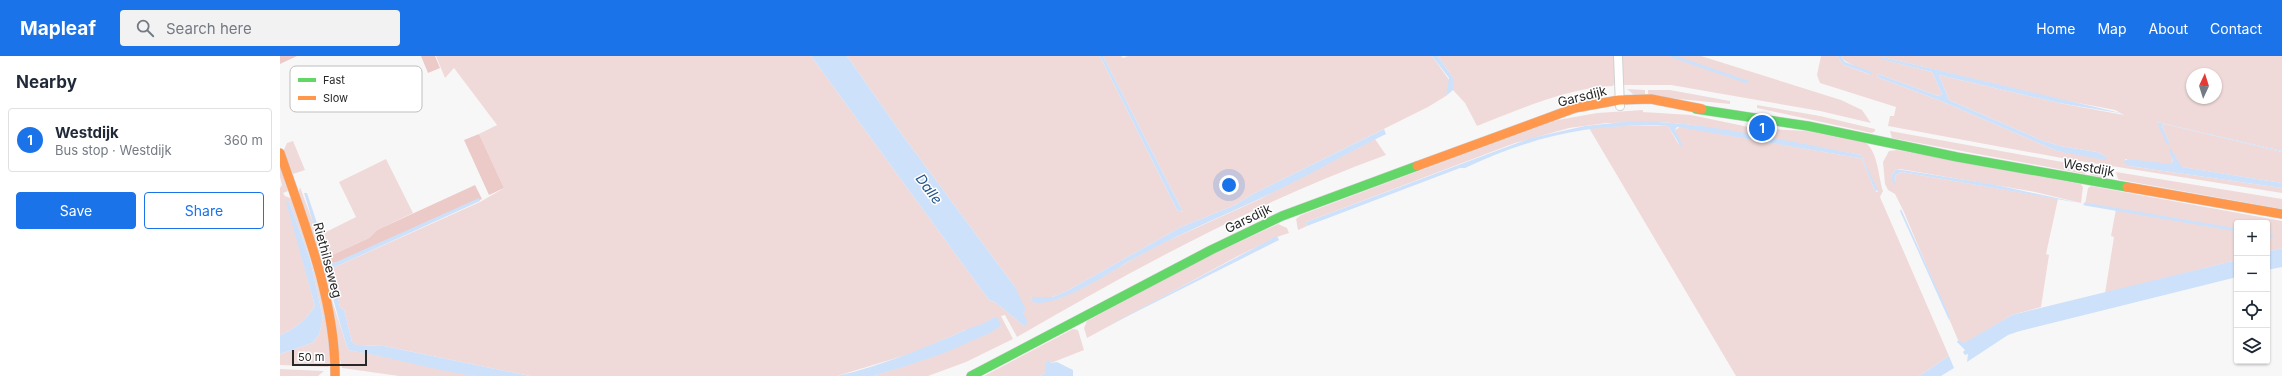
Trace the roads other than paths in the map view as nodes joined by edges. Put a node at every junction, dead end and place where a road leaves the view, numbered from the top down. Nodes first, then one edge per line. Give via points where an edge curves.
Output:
1 (1618, 56) edge
2 (1620, 103) junction
3 (280, 153) edge
4 (2282, 214) edge
5 (335, 376) edge
6 (970, 376) edge

1 - 2 street
2 - 4 main road, Westdijk via 1702,109 1808,126 1957,157
2 - 6 main road, Garsdijk via 1575,108 1282,216 1211,250
3 - 5 main road, Riethilseweg via 318,266 329,319

